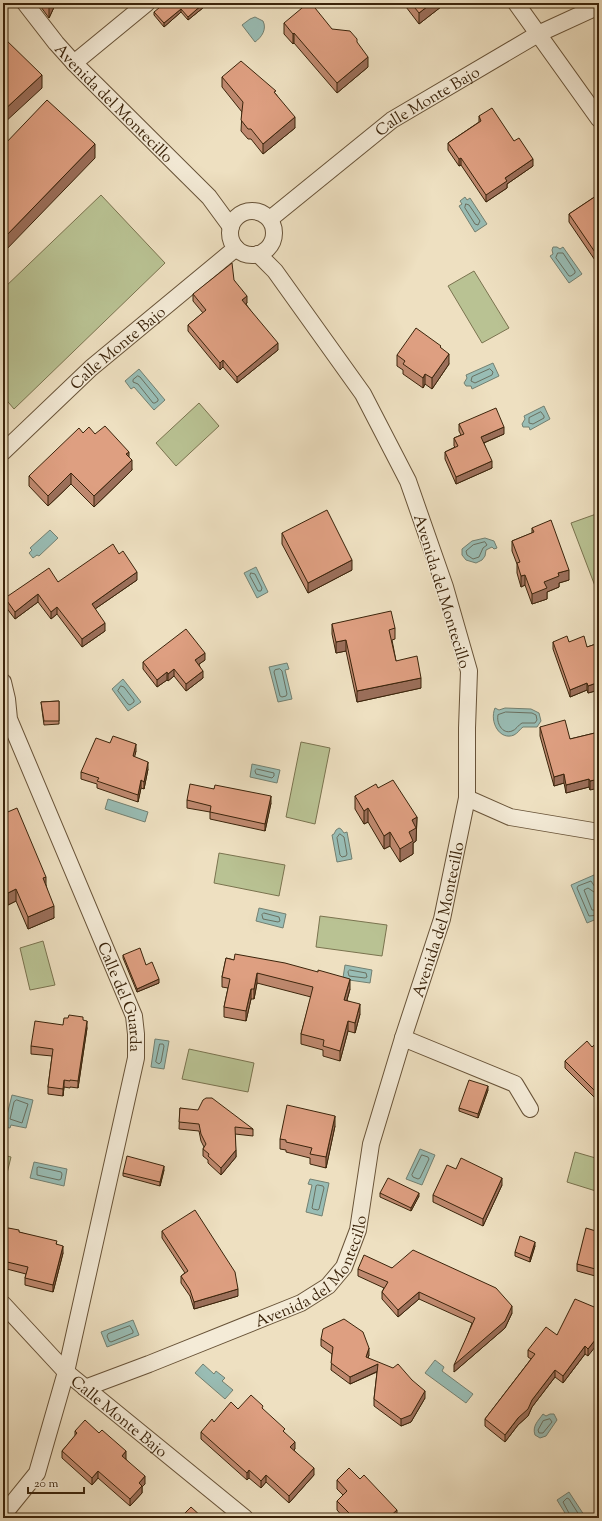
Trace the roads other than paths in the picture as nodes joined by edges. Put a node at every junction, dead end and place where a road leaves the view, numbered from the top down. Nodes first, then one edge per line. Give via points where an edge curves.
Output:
1 (24, 3) edge
2 (147, 3) edge
3 (516, 3) edge
4 (599, 6) edge
5 (538, 34) junction
6 (74, 63) junction
7 (599, 119) edge
8 (270, 219) junction
9 (235, 221) junction
10 (236, 248) junction
11 (264, 250) junction
12 (3, 452) edge
13 (3, 682) edge
14 (467, 798) junction
15 (599, 832) edge
16 (403, 1038) junction
17 (530, 1109) dead end
18 (3, 1304) edge
19 (66, 1372) junction
20 (85, 1388) junction
21 (3, 1515) edge
22 (245, 1518) edge

1 - 6 street, Avenida del Montecillo
2 - 6 street
3 - 5 street
4 - 5 street, Calle Monte Bajo
5 - 7 street
5 - 8 street, Calle Monte Bajo via 392,120
6 - 9 street, Avenida del Montecillo
8 - 9 street via 261,212 254,211 246,212
8 - 11 street via 274,238
9 - 10 street via 230,234
10 - 11 street via 250,255
10 - 12 street, Calle Monte Bajo via 91,368
11 - 14 street, Avenida del Montecillo via 275,272 363,394 408,480 445,587 469,671
13 - 19 street, Calle del Guarda via 9,719 134,1016 136,1034 136,1058
14 - 15 street via 510,817
14 - 16 street, Avenida del Montecillo via 442,919
16 - 17 street via 515,1084
16 - 20 street, Avenida del Montecillo via 371,1144 358,1230 344,1267 328,1286 301,1304
18 - 19 street, Calle Monte Bajo
19 - 20 street, Calle Monte Bajo
19 - 21 street via 37,1473
20 - 22 street, Calle Monte Bajo

